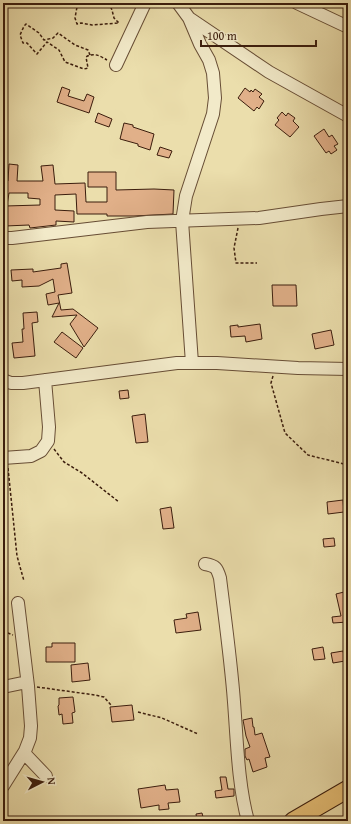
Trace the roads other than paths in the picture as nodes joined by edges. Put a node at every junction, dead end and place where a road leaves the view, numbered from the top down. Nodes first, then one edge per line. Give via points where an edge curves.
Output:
1 (146, 3) edge
2 (178, 3) edge
3 (297, 3) edge
4 (189, 18) junction
5 (348, 27) edge
6 (114, 63) road end
7 (348, 116) edge
8 (348, 206) edge
9 (182, 221) junction
10 (3, 238) edge
11 (192, 363) junction
12 (348, 369) edge
13 (3, 379) edge
14 (45, 380) junction
15 (5, 458) edge
16 (205, 564) dead end
17 (18, 603) dead end
18 (27, 684) junction
19 (3, 686) edge
20 (24, 753) junction
21 (46, 776) dead end
22 (3, 786) edge
23 (348, 789) edge
24 (248, 821) edge
25 (293, 821) edge

1 - 6 street
2 - 4 street
3 - 5 street
4 - 7 street via 269,72
4 - 9 street via 209,60 213,73 214,98 213,114 186,196
8 - 9 street via 258,218
9 - 10 street via 147,222
9 - 11 street
11 - 12 street
11 - 14 street
13 - 14 street via 11,383
14 - 15 street via 48,441 41,450 31,456
16 - 24 street via 217,568 220,578 232,678 240,779
17 - 18 street
18 - 19 street
18 - 20 street via 31,726 30,738
20 - 21 street
20 - 22 street
23 - 25 highway

